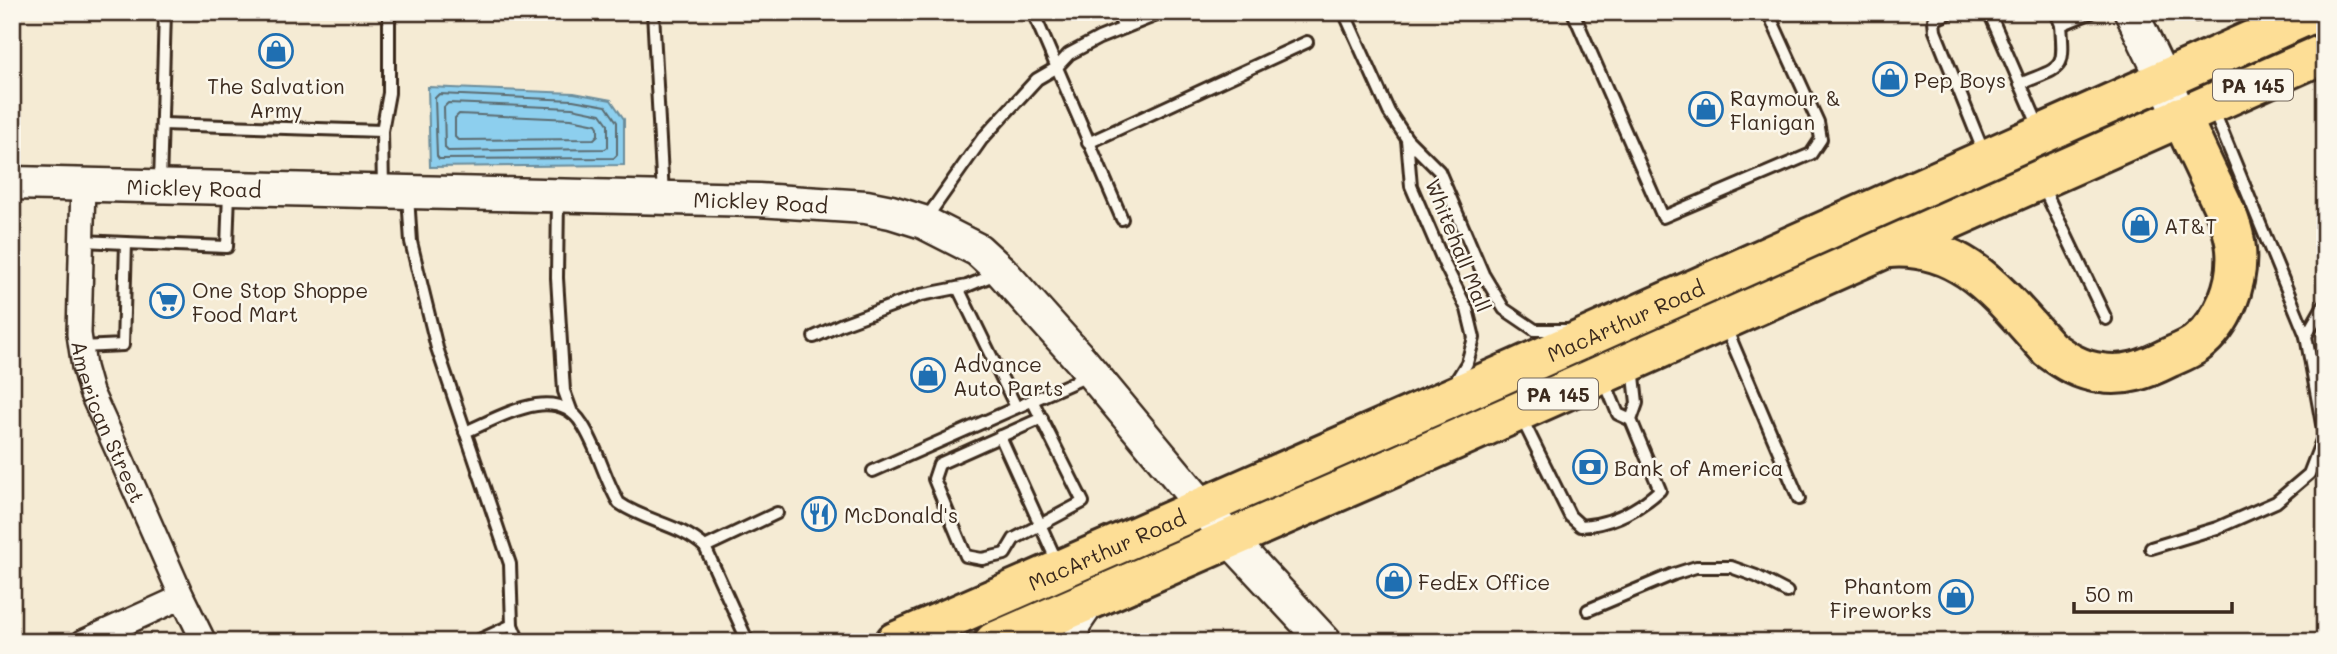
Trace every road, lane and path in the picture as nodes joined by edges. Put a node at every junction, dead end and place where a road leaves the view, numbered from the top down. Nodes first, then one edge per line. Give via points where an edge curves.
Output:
1 (165, 12) edge
2 (389, 12) edge
3 (653, 12) edge
4 (1033, 12) edge
5 (1116, 12) edge
6 (1164, 12) edge
7 (1344, 12) edge
8 (1573, 12) edge
9 (1768, 12) edge
10 (1951, 12) edge
11 (1989, 12) edge
12 (2056, 12) edge
13 (2092, 12) edge
14 (2131, 12) edge
15 (2187, 12) edge
16 (2203, 12) edge
17 (2310, 13) edge
18 (2061, 25) junction
19 (1124, 28) junction
20 (1307, 42) dead end
21 (2321, 59) edge
22 (1056, 68) junction
23 (2163, 79) junction
24 (2020, 84) junction
25 (2196, 110) junction
26 (162, 124) junction
27 (382, 131) junction
28 (2042, 133) junction
29 (1407, 139) junction
30 (1088, 142) junction
31 (1986, 158) junction
32 (2039, 180) junction
33 (12, 183) edge
34 (83, 185) junction
35 (160, 187) junction
36 (229, 189) junction
37 (395, 193) junction
38 (558, 196) junction
39 (663, 198) junction
40 (1122, 219) dead end
41 (923, 222) junction
42 (82, 241) junction
43 (126, 243) junction
44 (1885, 248) junction
45 (1002, 272) junction
46 (958, 288) junction
47 (2325, 303) edge
48 (2106, 319) dead end
49 (1723, 320) junction
50 (1602, 331) junction
51 (2306, 336) junction
52 (814, 337) dead end
53 (81, 347) junction
54 (1617, 368) junction
55 (1093, 373) junction
56 (1032, 400) junction
57 (1444, 401) junction
58 (1016, 407) junction
59 (571, 410) junction
60 (1518, 412) junction
61 (1042, 418) junction
62 (1631, 420) junction
63 (465, 432) junction
64 (1000, 436) junction
65 (873, 471) dead end
66 (1799, 499) dead end
67 (1202, 506) junction
68 (777, 513) dead end
69 (1041, 523) junction
70 (1230, 539) junction
71 (705, 547) junction
72 (2151, 548) dead end
73 (1060, 569) junction
74 (1787, 592) dead end
75 (1098, 596) junction
76 (182, 597) junction
77 (1588, 610) dead end
78 (512, 625) junction
79 (83, 642) edge
80 (204, 642) edge
81 (475, 642) edge
82 (519, 642) edge
83 (748, 642) edge
84 (895, 642) edge
85 (994, 642) edge
86 (1034, 642) edge
87 (1076, 642) edge
88 (1325, 642) edge

1 - 26 lane
2 - 27 lane via 389,93
3 - 39 lane
4 - 22 lane
5 - 19 lane
6 - 19 lane
7 - 29 lane, Whitehall Mall via 1389,112
8 - 9 lane via 1663,218 1811,154 1821,139 1818,122
10 - 31 lane via 1934,20 1935,31
11 - 24 lane
12 - 18 lane
13 - 18 lane
14 - 23 street
15 - 16 lane
17 - 23 highway, MacArthur Road / PA 145
18 - 24 lane via 2064,57 2056,69
19 - 22 lane via 1069,54
20 - 30 lane
21 - 25 highway, MacArthur Road / PA 145
22 - 30 lane
22 - 41 lane via 1037,79 982,139
23 - 25 street
23 - 28 highway, MacArthur Road / PA 145
24 - 28 lane
25 - 32 highway, MacArthur Road / PA 145
25 - 44 highway via 2232,226 2236,272 2231,294 2207,334 2196,345 2145,370 2124,374 2081,368 2049,349 1982,279 1955,260 1931,251
25 - 51 lane
26 - 27 lane
26 - 35 lane
27 - 37 lane
28 - 31 highway, MacArthur Road / PA 145
29 - 50 lane, Whitehall Mall via 1439,171 1483,274 1504,309 1535,330
29 - 57 lane, Whitehall Mall via 1411,187 1467,309 1474,338 1467,362
30 - 40 lane
31 - 50 highway, MacArthur Road / PA 145
32 - 44 highway, MacArthur Road / PA 145
32 - 48 lane
33 - 34 street, Mickley Road
34 - 35 street, Mickley Road
34 - 42 street, American Street
35 - 36 street, Mickley Road
36 - 37 street, Mickley Road
36 - 43 lane via 227,247
37 - 38 street, Mickley Road
37 - 63 lane
38 - 39 street, Mickley Road
38 - 59 lane via 556,278 564,391
39 - 41 street, Mickley Road via 866,207
41 - 45 street, Mickley Road via 978,250
42 - 43 lane
42 - 53 street, American Street
43 - 53 lane via 123,345
44 - 49 highway, MacArthur Road / PA 145
45 - 46 lane
45 - 55 street, Mickley Road
46 - 52 lane via 921,295
46 - 58 lane
47 - 51 lane
49 - 54 highway, MacArthur Road / PA 145
49 - 66 lane
50 - 57 highway, MacArthur Road / PA 145
51 - 72 lane via 2324,435 2309,474 2276,502 2217,528
53 - 76 street, American Street via 92,391
54 - 60 highway, MacArthur Road / PA 145
54 - 62 lane via 1637,403
54 - 62 lane via 1618,414
55 - 56 lane
55 - 67 street, Mickley Road
56 - 58 lane
56 - 61 lane
57 - 67 highway, MacArthur Road / PA 145
58 - 65 lane
59 - 63 lane via 539,404
59 - 71 lane via 583,424 619,503 694,536
60 - 62 lane via 1570,516 1581,526 1601,525 1644,505 1660,490
60 - 70 highway, MacArthur Road / PA 145
61 - 64 lane
61 - 69 lane via 1083,502
63 - 78 lane via 510,564
64 - 69 lane
64 - 69 lane via 939,464 934,480 954,531 966,556 982,559 1005,554 1014,539
67 - 70 street, Mickley Road
67 - 73 highway, MacArthur Road / PA 145
68 - 71 lane
69 - 73 lane
70 - 75 highway, MacArthur Road / PA 145
70 - 88 street, Mickley Road
71 - 83 lane
73 - 84 highway, MacArthur Road / PA 145
74 - 77 lane via 1731,567 1696,567
75 - 85 highway, MacArthur Road / PA 145
75 - 87 street via 1079,626
76 - 79 street
76 - 80 street, American Street
78 - 81 lane
78 - 82 lane
85 - 86 street

